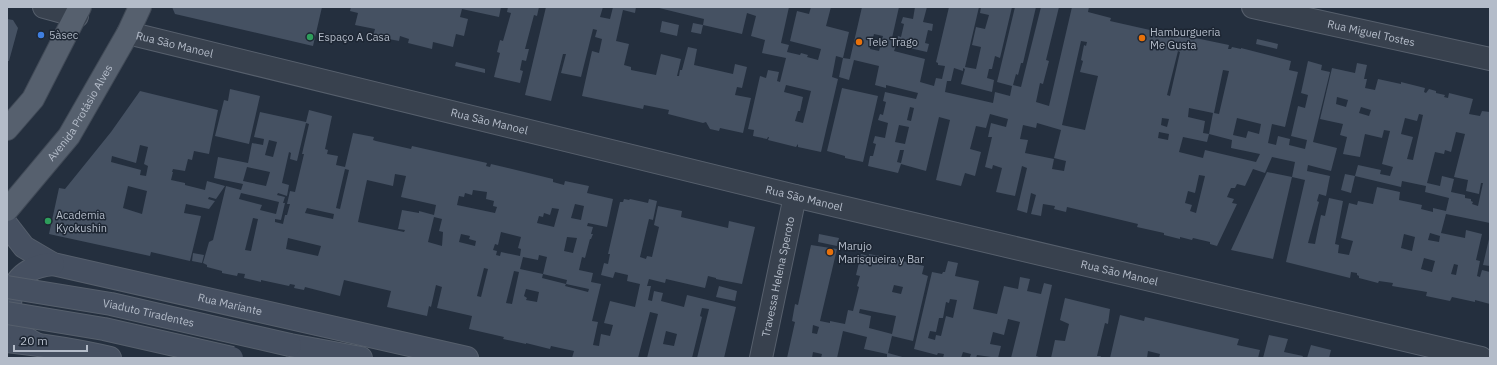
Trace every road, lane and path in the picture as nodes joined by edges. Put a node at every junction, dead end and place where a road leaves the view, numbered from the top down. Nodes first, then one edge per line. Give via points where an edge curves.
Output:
1 (44, 7) edge
2 (140, 7) edge
3 (1253, 7) edge
4 (79, 11) edge
5 (128, 33) junction
6 (1490, 59) edge
7 (7, 129) edge
8 (795, 196) junction
9 (7, 210) edge
10 (7, 225) edge
11 (53, 264) junction
12 (7, 287) edge
13 (7, 313) edge
14 (7, 341) edge
15 (36, 344) junction
16 (110, 358) edge
17 (232, 358) edge
18 (360, 358) edge
19 (467, 358) edge
20 (761, 358) edge
21 (1481, 358) edge

1 - 4 street
2 - 5 main road, Avenida Protásio Alves
3 - 6 street, Rua Miguel Tostes
4 - 7 main road via 33,99
5 - 8 street, Rua São Manoel
5 - 9 main road, Avenida Protásio Alves via 69,136
8 - 20 street, Travessa Helena Speroto
8 - 21 street, Rua São Manoel
10 - 11 main road, Rua Mariante via 24,247
11 - 15 main road via 28,271 12,291 10,303 13,322 24,337
11 - 19 main road, Rua Mariante
12 - 18 main road, Viaduto Tiradentes, bridge via 111,304 290,345
13 - 17 main road, bridge via 104,329
14 - 15 main road
15 - 16 main road

